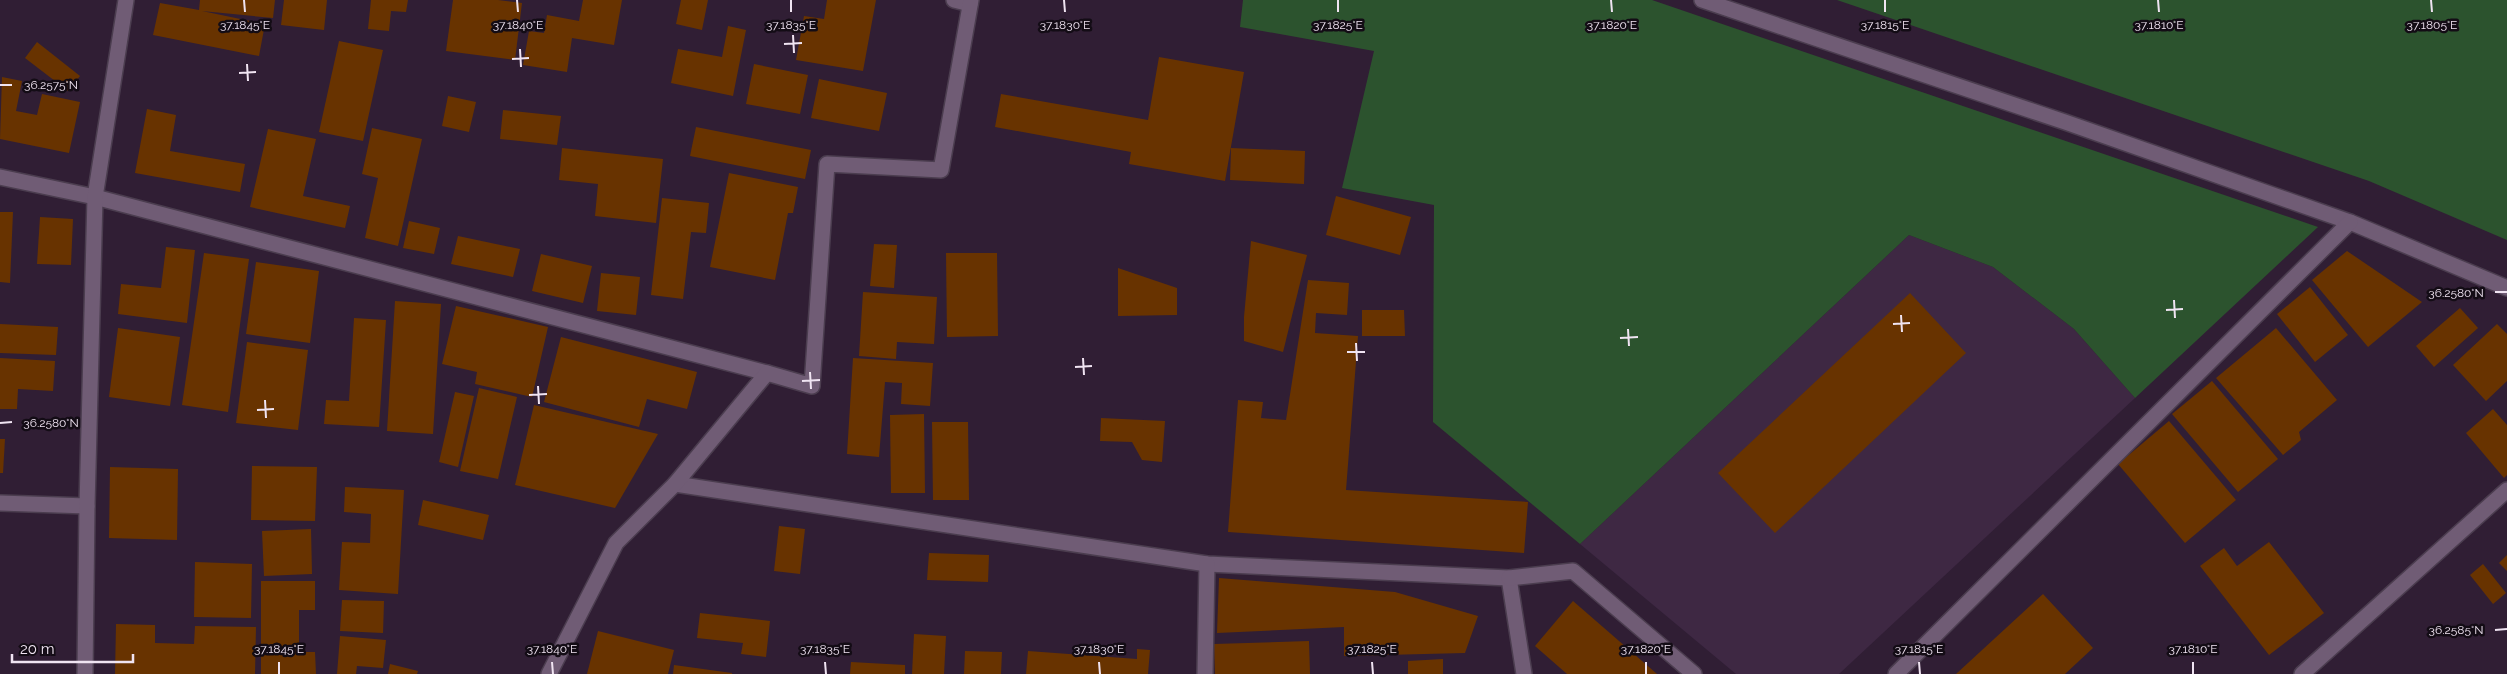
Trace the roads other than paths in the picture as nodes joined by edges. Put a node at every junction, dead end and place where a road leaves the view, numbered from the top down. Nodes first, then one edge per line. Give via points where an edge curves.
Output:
1 (126, 0) edge
2 (954, 0) edge
3 (1702, 0) edge
4 (970, 2) edge
5 (0, 177) edge
6 (95, 197) junction
7 (2350, 222) junction
8 (2507, 288) edge
9 (767, 373) junction
10 (675, 484) junction
11 (2507, 490) edge
12 (0, 503) edge
13 (87, 506) junction
14 (1207, 564) junction
15 (1509, 578) junction
16 (1902, 672) edge
17 (85, 674) edge
18 (549, 674) edge
19 (1205, 674) edge
20 (1524, 674) edge
21 (1694, 674) edge
22 (2302, 674) edge

1 - 6 street
2 - 4 street
3 - 7 street
4 - 9 street via 941,170 827,164 812,386
5 - 6 street
6 - 9 street
6 - 13 street
7 - 8 street
7 - 16 street
9 - 10 street
10 - 14 street
10 - 18 street via 616,543
11 - 22 street
12 - 13 street
13 - 17 street
14 - 15 street
14 - 19 street
15 - 20 street
15 - 21 street via 1573,571

